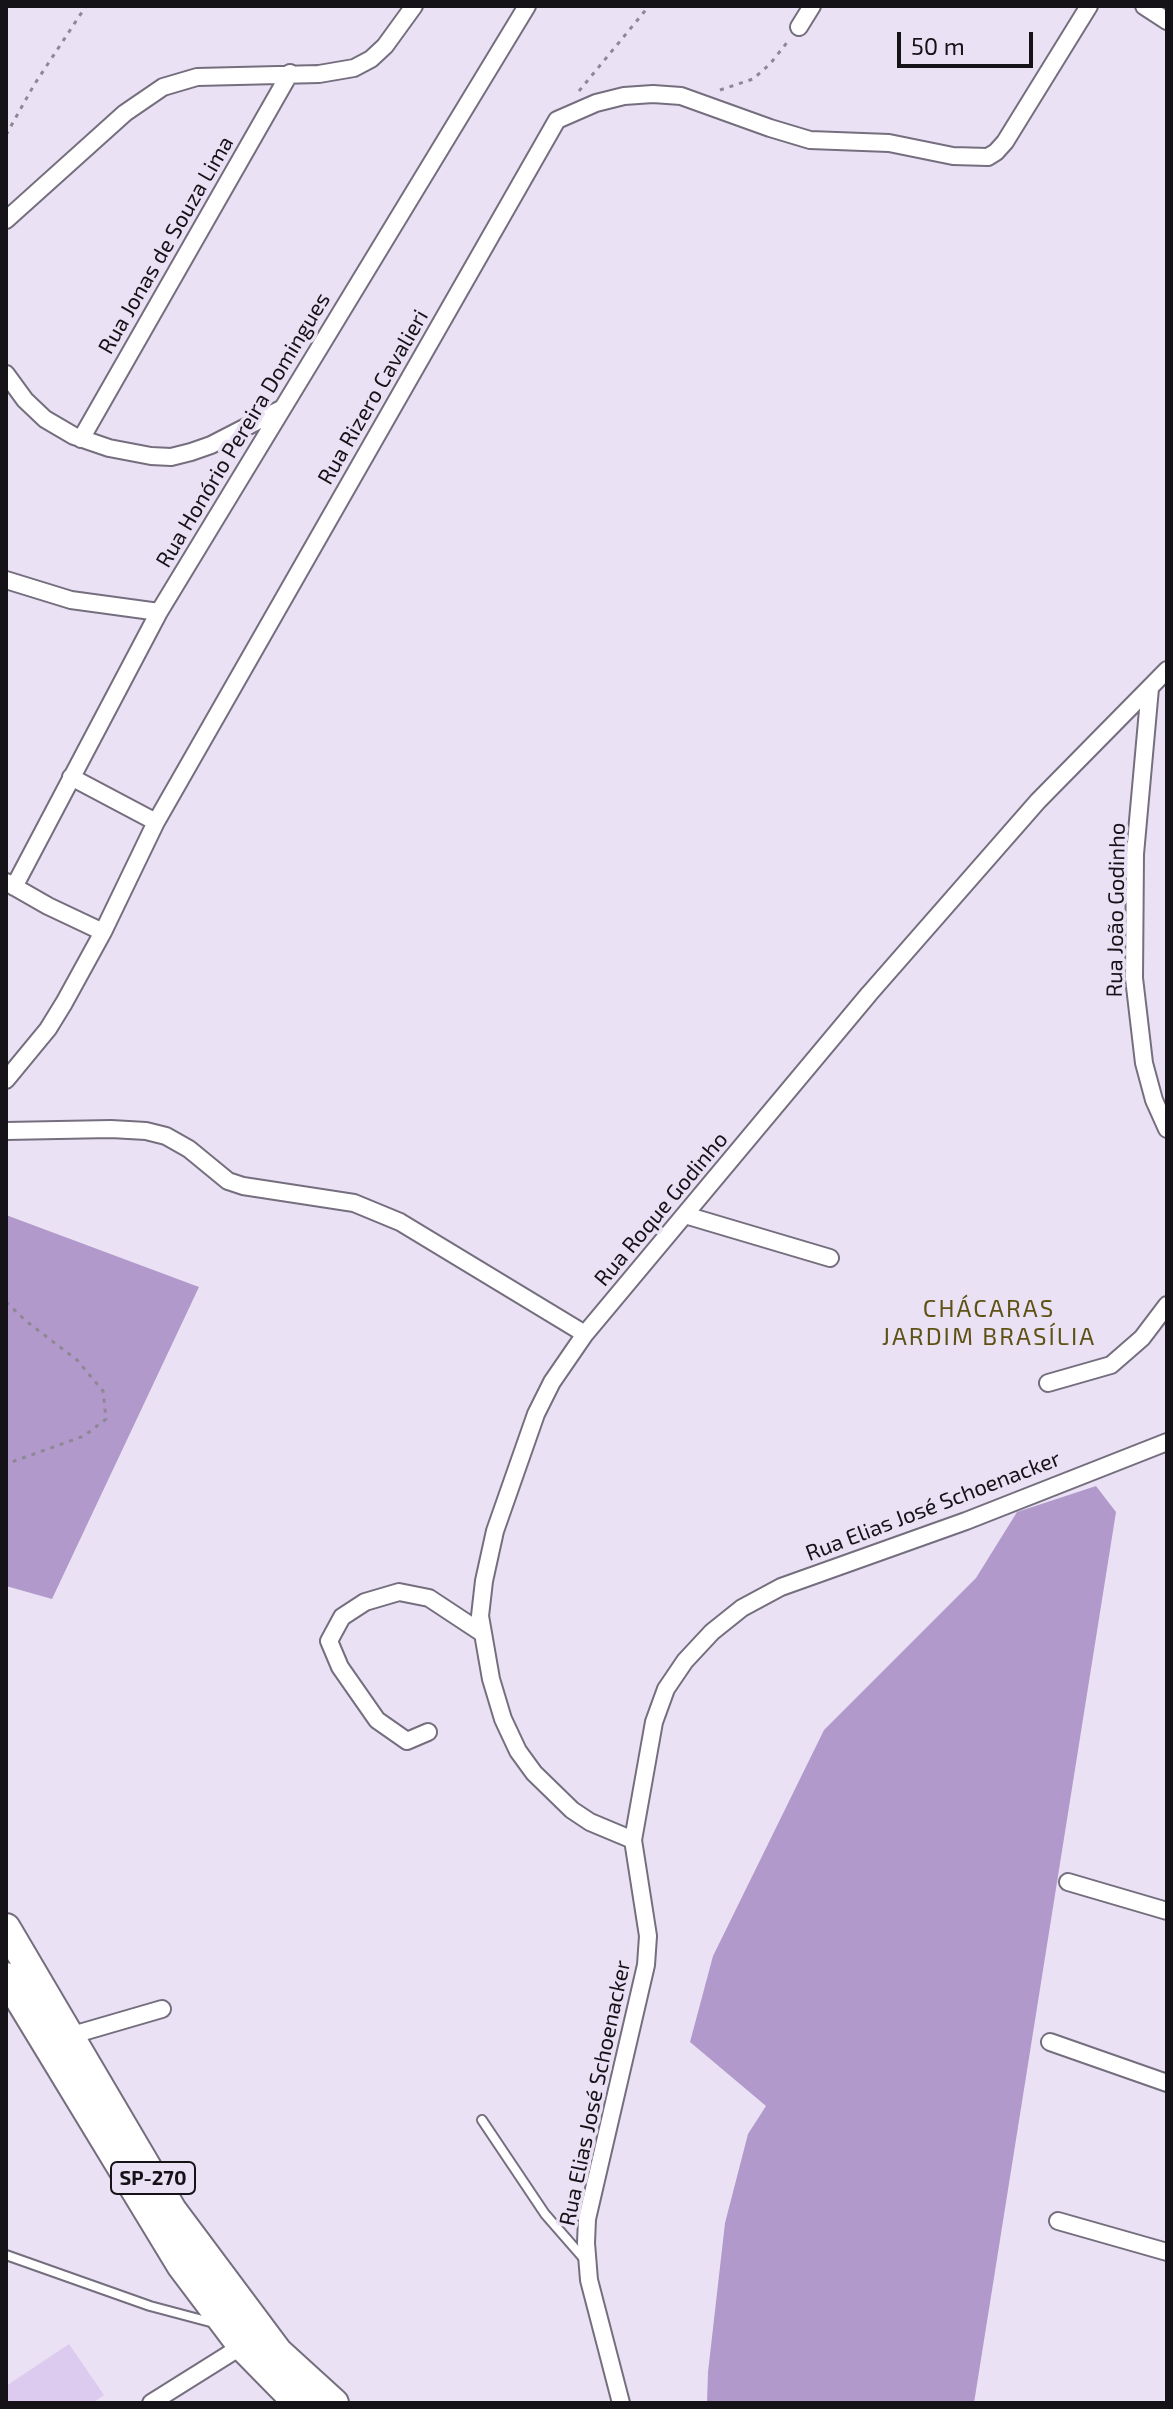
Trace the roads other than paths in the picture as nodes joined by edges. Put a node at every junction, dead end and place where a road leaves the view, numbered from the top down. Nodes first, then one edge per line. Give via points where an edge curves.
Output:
1 (414, 6) edge
2 (527, 6) edge
3 (812, 6) edge
4 (1089, 6) edge
5 (1144, 6) edge
6 (1167, 21) edge
7 (799, 27) road end
8 (290, 73) junction
9 (6, 220) edge
10 (6, 374) edge
11 (281, 409) junction
12 (81, 439) junction
13 (6, 580) edge
14 (159, 612) junction
15 (1167, 670) edge
16 (1150, 688) junction
17 (71, 777) junction
18 (156, 822) junction
19 (10, 884) edge
20 (103, 932) junction
21 (6, 1080) edge
22 (1167, 1129) edge
23 (6, 1131) edge
24 (685, 1215) junction
25 (830, 1258) dead end
26 (1167, 1305) edge
27 (585, 1334) junction
28 (1048, 1383) dead end
29 (1167, 1442) edge
30 (482, 1633) junction
31 (428, 1732) dead end
32 (633, 1840) junction
33 (1068, 1882) dead end
34 (1167, 1911) edge
35 (6, 1928) edge
36 (6, 1977) edge
37 (162, 2009) dead end
38 (69, 2036) junction
39 (1050, 2042) dead end
40 (1167, 2083) edge
41 (482, 2120) dead end
42 (1058, 2221) dead end
43 (1167, 2252) edge
44 (6, 2255) edge
45 (586, 2261) junction
46 (234, 2336) junction
47 (151, 2403) edge
48 (298, 2403) edge
49 (334, 2403) edge
50 (621, 2403) edge

1 - 8 street via 371,59 354,68
2 - 11 street, Rua Honório Pereira Domingues
3 - 7 street
4 - 18 street, Rua Rizero Cavalieri via 1005,142 988,157 889,143 810,140 681,96 624,96 557,120
5 - 6 street
8 - 9 street via 197,77 163,87 125,113
8 - 12 street, Rua Jonas de Souza Lima
10 - 12 street via 45,419
11 - 12 street via 211,445 171,457 134,454
11 - 14 street, Rua Honório Pereira Domingues
13 - 14 street via 71,600
14 - 17 street, Rua Honório Pereira Domingues
15 - 16 street, Rua Roque Godinho
16 - 22 street, Rua João Godinho via 1135,854 1134,978 1144,1063
16 - 24 street, Rua Roque Godinho via 974,872
17 - 18 street
17 - 19 street, Rua Honório Pereira Domingues
18 - 20 street, Rua Rizero Cavalieri
19 - 20 street
20 - 21 street, Rua Rizero Cavalieri via 48,1029
23 - 27 street via 111,1129 166,1136 228,1181 354,1203 400,1222
24 - 25 street
24 - 27 street, Rua Roque Godinho
26 - 28 street via 1142,1338 1111,1365
27 - 30 street, Rua Roque Godinho via 552,1382 523,1445 489,1556
29 - 32 street, Rua Elias José Schoenacker via 794,1582 742,1608 712,1632 666,1689 654,1722
30 - 31 street via 429,1598 399,1592 365,1602 342,1617 329,1641 340,1667 377,1720 407,1741
30 - 32 street, Rua Roque Godinho via 503,1719 534,1773 572,1810
32 - 45 street, Rua Elias José Schoenacker via 648,1936 646,1965 593,2189
33 - 34 street
35 - 38 highway, SP-270
36 - 46 highway, SP-270 via 135,2193
37 - 38 street
38 - 49 highway, SP-270 via 197,2245 278,2352
39 - 40 street
41 - 45 lane via 545,2214
42 - 43 street
44 - 46 lane
45 - 50 street, Rua Elias José Schoenacker
46 - 47 street
46 - 48 highway, SP-270

